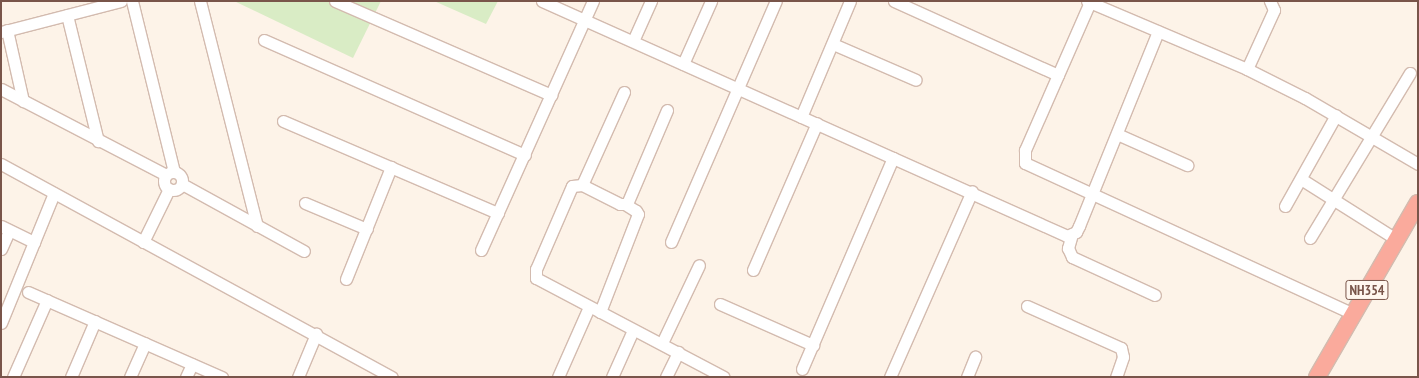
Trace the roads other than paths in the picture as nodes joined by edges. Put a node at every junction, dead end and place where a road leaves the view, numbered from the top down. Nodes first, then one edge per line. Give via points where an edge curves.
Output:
1 (121, 1) edge
2 (132, 1) edge
3 (200, 1) edge
4 (335, 1) edge
5 (542, 1) edge
6 (593, 1) edge
7 (651, 1) edge
8 (711, 1) edge
9 (776, 1) edge
10 (850, 1) edge
11 (894, 1) edge
12 (1270, 1) edge
13 (1088, 2) edge
14 (67, 15) junction
15 (585, 20) junction
16 (4, 31) edge
17 (1158, 31) junction
18 (264, 40) dead end
19 (633, 41) junction
20 (833, 44) junction
21 (683, 64) junction
22 (1247, 69) junction
23 (1410, 73) dead end
24 (1058, 75) junction
25 (916, 80) dead end
26 (739, 88) junction
27 (1, 89) edge
28 (624, 92) dead end
29 (551, 95) junction
30 (23, 101) junction
31 (667, 110) dead end
32 (1336, 115) junction
33 (801, 117) junction
34 (283, 121) dead end
35 (816, 123) junction
36 (1117, 134) junction
37 (1371, 137) junction
38 (98, 141) junction
39 (525, 155) junction
40 (893, 158) junction
41 (1, 164) edge
42 (1418, 164) edge
43 (1187, 165) dead end
44 (391, 167) junction
45 (170, 174) junction
46 (1301, 179) junction
47 (182, 184) junction
48 (582, 185) junction
49 (169, 189) junction
50 (972, 191) junction
51 (54, 193) junction
52 (1092, 195) junction
53 (1333, 199) junction
54 (305, 202) dead end
55 (1418, 203) edge
56 (625, 204) junction
57 (1285, 206) dead end
58 (498, 213) junction
59 (257, 226) junction
60 (5, 228) edge
61 (367, 229) junction
62 (1072, 234) junction
63 (1310, 238) dead end
64 (1396, 239) junction
65 (34, 242) junction
66 (143, 242) junction
67 (671, 242) dead end
68 (1, 249) edge
69 (481, 250) dead end
70 (304, 251) dead end
71 (699, 264) dead end
72 (753, 270) dead end
73 (346, 279) dead end
74 (28, 292) dead end
75 (1155, 295) dead end
76 (47, 300) junction
77 (720, 304) dead end
78 (1027, 306) dead end
79 (589, 307) junction
80 (600, 312) junction
81 (1353, 314) junction
82 (95, 321) junction
83 (1, 323) edge
84 (634, 330) junction
85 (316, 334) junction
86 (145, 343) junction
87 (662, 343) junction
88 (813, 345) junction
89 (678, 352) junction
90 (975, 357) dead end
91 (192, 364) junction
92 (802, 369) dead end
93 (385, 375) edge
94 (13, 377) edge
95 (71, 377) edge
96 (130, 377) edge
97 (186, 377) edge
98 (222, 377) edge
99 (298, 377) edge
100 (558, 377) edge
101 (612, 377) edge
102 (666, 377) edge
103 (724, 377) edge
104 (890, 377) edge
105 (967, 377) edge
106 (1116, 377) edge
107 (1317, 377) edge

1 - 14 street
2 - 45 street
3 - 59 street
4 - 29 street
5 - 15 street
6 - 15 street
7 - 19 street
8 - 21 street
9 - 26 street
10 - 20 street
11 - 24 street
12 - 22 street via 1274,10
13 - 17 street
13 - 24 street
14 - 16 street
14 - 38 street
15 - 19 street
15 - 29 street
16 - 30 street
17 - 22 street
17 - 36 street
18 - 39 street
19 - 21 street
20 - 25 street
20 - 33 street
21 - 26 street
22 - 32 street
23 - 37 street
24 - 52 street via 1023,159 1029,167
26 - 33 street
26 - 67 street
27 - 30 street
28 - 48 street
29 - 39 street
30 - 38 street
31 - 56 street
32 - 37 street
32 - 46 street
33 - 35 street
34 - 44 street
35 - 40 street
35 - 72 street
36 - 43 street
36 - 52 street
37 - 42 street
37 - 53 street
38 - 45 street
39 - 58 street
40 - 50 street
40 - 88 street
41 - 51 street
44 - 58 street
44 - 61 street
45 - 47 street via 181,176
45 - 49 street via 165,184
46 - 53 street
46 - 57 street
47 - 49 street via 178,189
47 - 59 street
48 - 56 street
48 - 79 street via 574,184 570,188 535,273 539,280
49 - 66 street
50 - 62 street via 1063,234
50 - 104 street
51 - 65 street
51 - 66 street
52 - 62 street via 1079,226
52 - 81 street
53 - 63 street
53 - 64 street
54 - 61 street
55 - 64 highway, NH354
56 - 80 street via 638,214
58 - 69 street
59 - 70 street
60 - 65 street
60 - 68 street
61 - 73 street
62 - 75 street via 1068,248 1072,257
64 - 81 highway, NH354
65 - 83 street
66 - 85 street
71 - 87 street
74 - 76 street
76 - 82 street
76 - 94 street
77 - 88 street
78 - 106 street via 1121,348 1123,357
79 - 80 street
79 - 100 street
80 - 84 street
81 - 107 highway, NH354
82 - 86 street
82 - 95 street
84 - 87 street
84 - 101 street
85 - 93 street
85 - 99 street
86 - 91 street
86 - 96 street
87 - 89 street
88 - 92 street
89 - 102 street
89 - 103 street
90 - 105 street
91 - 97 street
91 - 98 street

